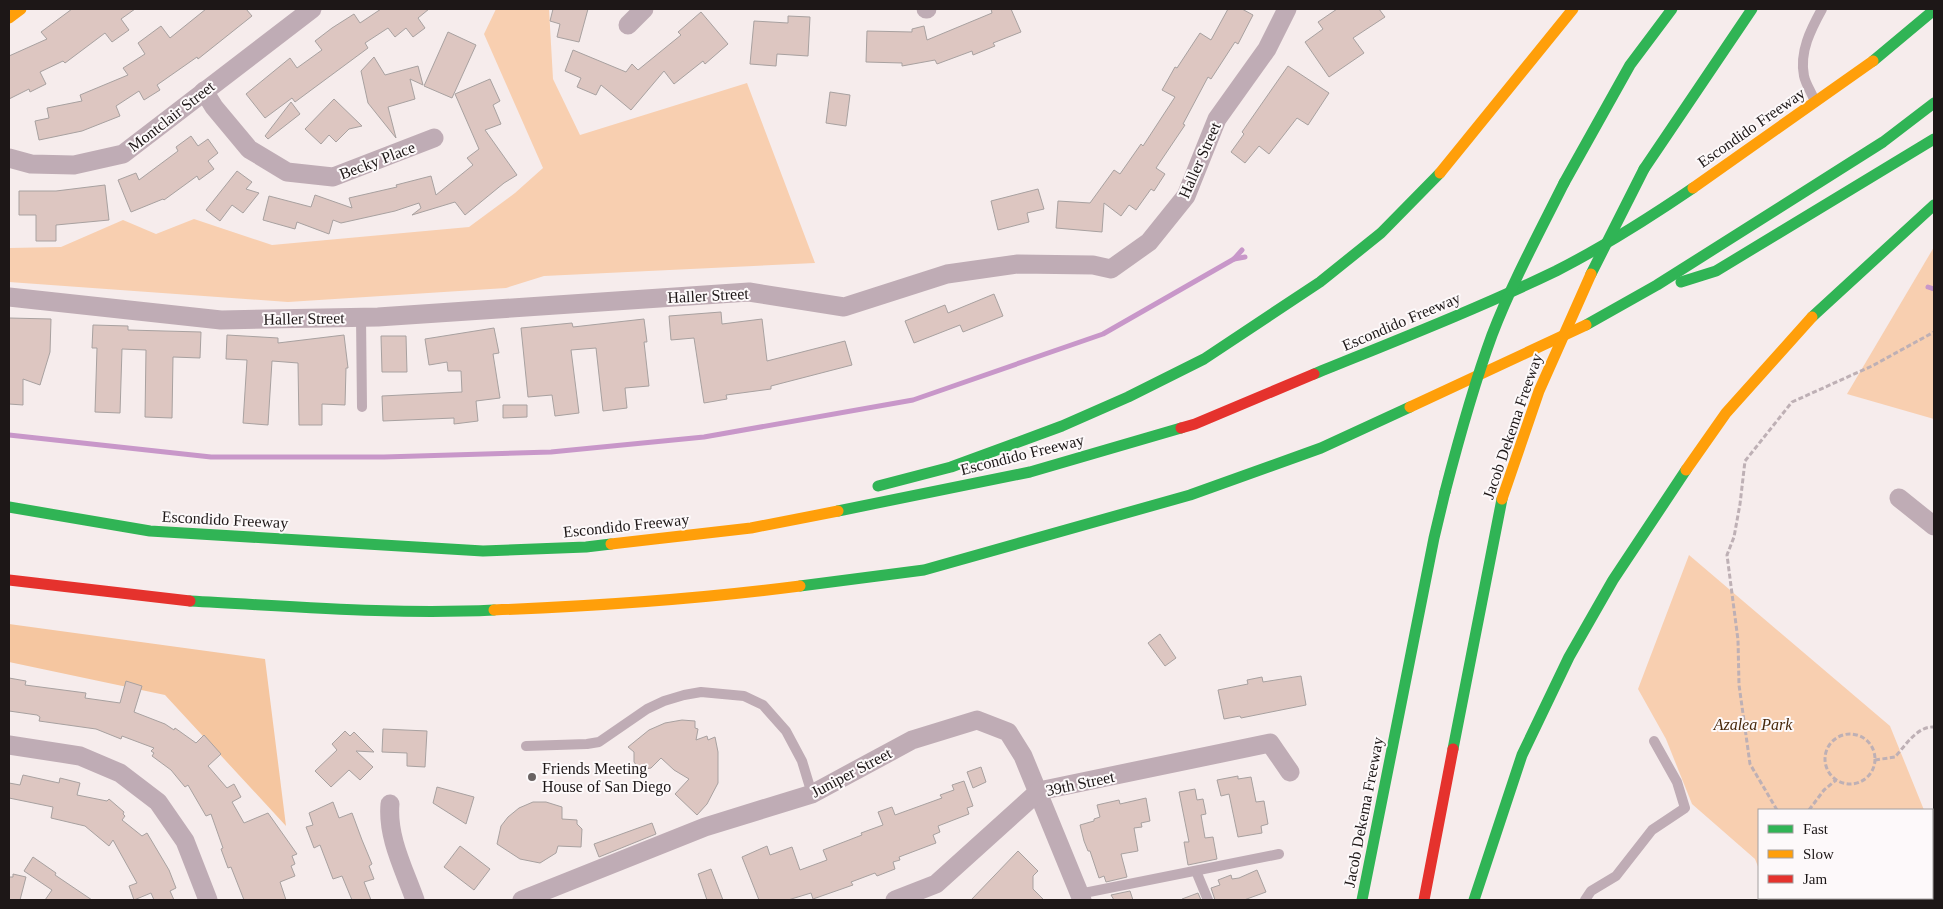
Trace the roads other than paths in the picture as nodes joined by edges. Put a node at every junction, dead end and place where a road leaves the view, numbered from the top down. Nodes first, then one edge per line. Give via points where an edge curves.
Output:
1 (21, 9) edge
2 (312, 9) edge
3 (644, 9) edge
4 (1287, 9) edge
5 (1573, 9) edge
6 (1662, 9) edge
7 (1672, 9) edge
8 (1752, 9) edge
9 (1822, 9) edge
10 (1934, 10) edge
11 (9, 18) edge
12 (628, 25) dead end
13 (1630, 65) junction
14 (204, 91) junction
15 (1815, 102) junction
16 (1934, 103) edge
17 (434, 138) dead end
18 (1934, 139) edge
19 (9, 158) edge
20 (1934, 205) edge
21 (1657, 285) junction
22 (9, 297) edge
23 (360, 317) junction
24 (362, 406) dead end
25 (869, 488) dead end
26 (1898, 498) dead end
27 (9, 507) edge
28 (1934, 526) edge
29 (534, 537) dead end
30 (404, 546) junction
31 (9, 580) edge
32 (1654, 741) dead end
33 (9, 745) edge
34 (526, 746) dead end
35 (1290, 772) dead end
36 (1039, 791) junction
37 (812, 794) junction
38 (390, 804) dead end
39 (1279, 854) dead end
40 (1196, 871) junction
41 (936, 884) junction
42 (1080, 897) edge
43 (208, 900) edge
44 (415, 900) edge
45 (522, 900) edge
46 (895, 900) edge
47 (926, 900) edge
48 (1208, 900) edge
49 (1362, 900) edge
50 (1424, 900) edge
51 (1474, 900) edge
52 (1585, 900) edge

1 - 11 main road
2 - 14 street, Montclair Street
3 - 12 street
4 - 23 street, Haller Street via 1267,49 1217,119 1186,196 1149,242 1111,270 1093,265 1018,264 947,274 844,307 749,292
5 - 25 main road via 1437,177 1380,233 1320,282 1204,359 1128,397 1062,426 950,466
6 - 13 main road
7 - 13 main road, Jacob Dekema Freeway
8 - 50 main road, Jacob Dekema Freeway, bridge via 1644,169 1582,291 1539,391 1502,499
9 - 15 lane via 1802,58 1805,77
10 - 15 main road, Escondido Freeway via 1888,50
13 - 49 main road, Jacob Dekema Freeway, bridge via 1524,263 1493,333 1465,413 1432,547
14 - 17 street, Becky Place via 249,148 287,172 334,177
14 - 19 street, Montclair Street via 123,154 74,164 31,164
15 - 30 main road, Escondido Freeway via 1654,214 1557,270 1195,424 1030,472 751,528 586,547 483,551
16 - 21 main road via 1883,142
18 - 21 main road via 1716,271 1686,281
20 - 51 main road via 1814,315 1726,413 1661,505 1574,648 1522,755
21 - 31 main road via 1588,324 1321,448 1190,495 924,570 732,595 614,605 459,612 181,600
22 - 23 street, Haller Street via 221,320
23 - 24 lane
26 - 28 street
27 - 30 main road, Escondido Freeway via 150,531
29 - 30 main road
32 - 52 lane via 1677,782 1685,808 1652,830 1616,876 1591,891
33 - 43 street via 80,756 120,773 158,802 185,841
34 - 37 lane via 599,742 647,709 684,695 701,692 744,696 763,705 786,731 802,761
35 - 36 street, 39th Street via 1270,744
36 - 37 street, Juniper Street via 1024,756 1008,732 977,720 912,740
36 - 41 street, 39th Street
36 - 42 street, Juniper Street
37 - 45 street, Juniper Street via 705,827
38 - 44 street via 391,833
39 - 40 lane
40 - 42 lane
40 - 48 lane
41 - 46 street, 39th Street
41 - 47 street

